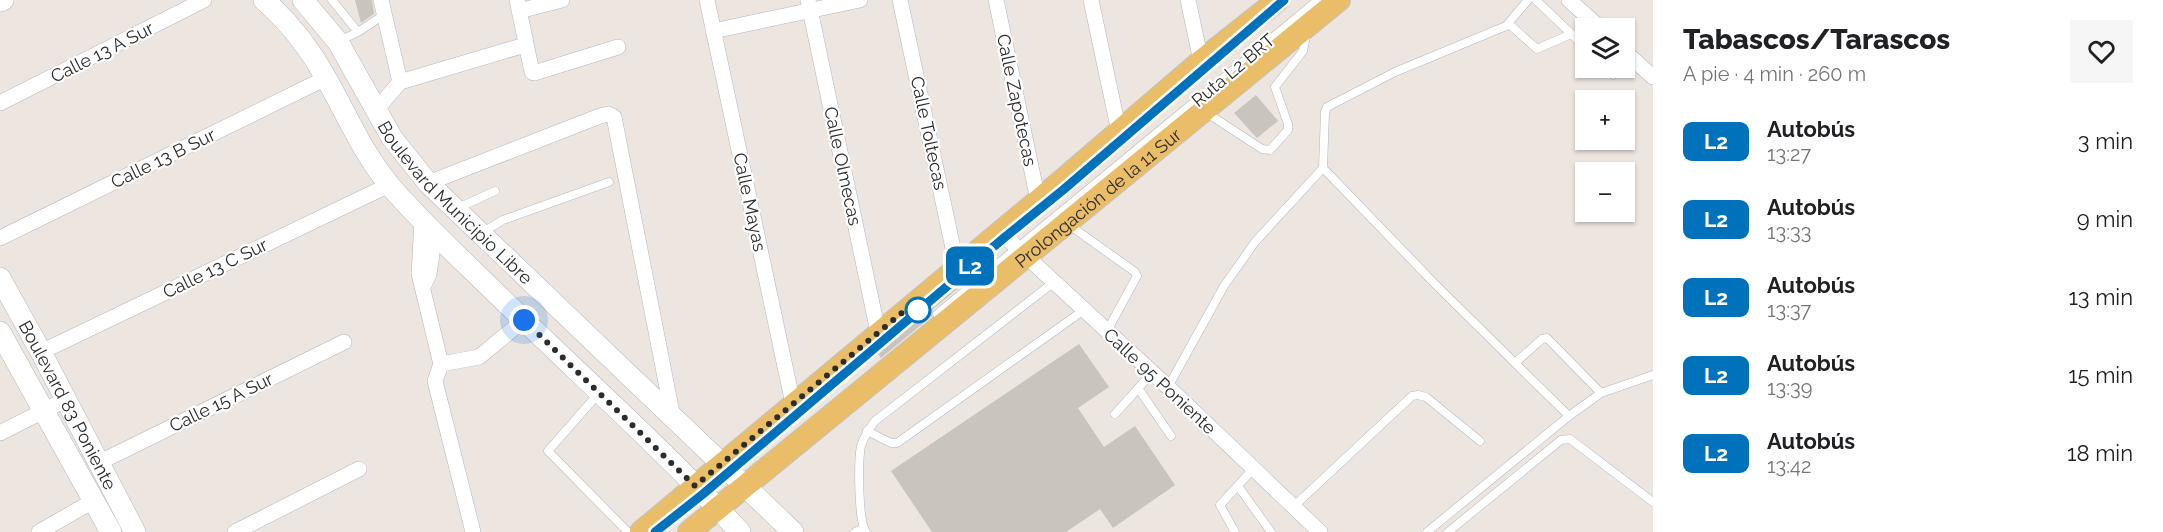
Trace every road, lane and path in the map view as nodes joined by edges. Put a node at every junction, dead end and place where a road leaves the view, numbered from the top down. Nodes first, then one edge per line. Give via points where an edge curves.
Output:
1 (204, 0) edge
2 (264, 0) edge
3 (303, 0) edge
4 (332, 0) edge
5 (562, 0) edge
6 (707, 0) edge
7 (860, 0) edge
8 (900, 0) edge
9 (996, 0) edge
10 (1091, 0) edge
11 (1188, 0) edge
12 (1278, 0) edge
13 (1284, 0) edge
14 (1318, 0) edge
15 (1339, 0) edge
16 (1528, 0) edge
17 (1536, 0) edge
18 (1569, 0) edge
19 (809, 5) edge
20 (518, 6) edge
21 (383, 7) edge
22 (1589, 18) edge
23 (1509, 24) junction
24 (1307, 26) junction
25 (713, 31) junction
26 (358, 32) junction
27 (1571, 34) junction
28 (1575, 38) edge
29 (338, 42) junction
30 (525, 45) junction
31 (618, 47) dead end
32 (1201, 61) junction
33 (1635, 61) edge
34 (1653, 77) edge
35 (326, 78) junction
36 (400, 82) junction
37 (0, 104) edge
38 (375, 111) junction
39 (1203, 111) junction
40 (1119, 132) junction
41 (1323, 168) junction
42 (609, 182) dead end
43 (428, 183) junction
44 (389, 185) junction
45 (495, 191) dead end
46 (1038, 200) junction
47 (455, 209) junction
48 (1066, 223) junction
49 (429, 228) junction
50 (480, 234) junction
51 (1002, 234) junction
52 (0, 238) edge
53 (1021, 252) junction
54 (957, 267) junction
55 (0, 278) edge
56 (1054, 282) junction
57 (1084, 310) junction
58 (524, 320) junction
59 (928, 322) dead end
60 (1107, 331) junction
61 (0, 332) edge
62 (878, 332) junction
63 (344, 342) dead end
64 (41, 352) junction
65 (1515, 363) junction
66 (441, 364) junction
67 (1152, 373) junction
68 (1653, 375) edge
69 (1168, 387) junction
70 (1138, 388) junction
71 (599, 393) junction
72 (1601, 393) junction
73 (65, 400) junction
74 (793, 404) junction
75 (44, 411) junction
76 (820, 413) dead end
77 (1116, 414) dead end
78 (1569, 416) junction
79 (673, 417) junction
80 (867, 431) junction
81 (774, 432) dead end
82 (0, 434) edge
83 (1171, 436) dead end
84 (1480, 441) dead end
85 (98, 463) junction
86 (360, 469) dead end
87 (1253, 469) junction
88 (732, 474) junction
89 (1238, 486) junction
90 (706, 496) junction
91 (94, 500) junction
92 (1653, 502) edge
93 (1293, 507) junction
94 (663, 526) dead end
95 (865, 530) edge
96 (39, 532) edge
97 (111, 532) edge
98 (135, 532) edge
99 (235, 532) edge
100 (473, 532) edge
101 (628, 532) edge
102 (641, 532) edge
103 (655, 532) edge
104 (679, 532) edge
105 (689, 532) edge
106 (740, 532) edge
107 (793, 532) edge
108 (855, 532) edge
109 (1235, 532) edge
110 (1271, 532) edge
111 (1320, 532) edge
112 (1427, 532) edge
113 (1448, 532) edge

1 - 37 street, Calle 13 A Sur
2 - 35 main road, Boulevard Municipio Libre via 288,23
3 - 29 main road, Boulevard Municipio Libre
4 - 26 lane
5 - 20 street
6 - 25 street, Calle Mayas
7 - 19 street
8 - 54 street, Calle Toltecas
9 - 46 street, Calle Zapotecas
10 - 40 street
11 - 32 street
12 - 32 main road, Prolongación de la 11 Sur
13 - 51 lane, Ruta L2 BRT via 1063,190
14 - 53 lane, Ruta L2 BRT
15 - 24 main road, Prolongación de la 11 Sur
16 - 23 lane
17 - 27 lane
18 - 22 street
19 - 25 street
19 - 62 street, Calle Olmecas
20 - 30 street
21 - 26 lane
21 - 36 street
23 - 27 lane via 1536,49
23 - 41 lane via 1395,72 1327,107
24 - 39 main road, Prolongación de la 11 Sur
24 - 39 lane via 1303,51 1275,87 1288,130 1270,150
25 - 74 street, Calle Mayas
26 - 29 lane
27 - 28 lane
29 - 38 main road, Boulevard Municipio Libre
30 - 31 street via 532,72 538,73
30 - 36 street
32 - 40 main road, Prolongación de la 11 Sur
33 - 34 street
35 - 44 main road, Boulevard Municipio Libre
35 - 52 street, Calle 13 B Sur
36 - 38 street
38 - 43 main road, Boulevard Municipio Libre
39 - 48 main road, Prolongación de la 11 Sur
40 - 46 main road, Prolongación de la 11 Sur
41 - 65 lane
41 - 69 lane via 1255,242 1224,286
42 - 50 lane via 503,220
43 - 47 main road, Boulevard Municipio Libre
43 - 79 street via 600,116 614,117
44 - 49 main road, Boulevard Municipio Libre
44 - 64 street, Calle 13 C Sur
45 - 47 lane
46 - 51 main road, Prolongación de la 11 Sur
47 - 50 main road, Boulevard Municipio Libre
48 - 53 main road, Prolongación de la 11 Sur
48 - 60 lane via 1137,276
49 - 58 main road, Boulevard Municipio Libre
49 - 66 street via 419,274
50 - 79 main road, Boulevard Municipio Libre
51 - 53 street, Calle 95 Poniente
51 - 54 main road, Prolongación de la 11 Sur
51 - 81 lane, Ruta L2 BRT
53 - 56 street, Calle 95 Poniente
53 - 59 lane, Ruta L2 BRT
53 - 88 main road, Prolongación de la 11 Sur
54 - 62 main road, Prolongación de la 11 Sur
55 - 64 main road, Boulevard 83 Poniente
56 - 57 street, Calle 95 Poniente
56 - 80 lane
57 - 60 street, Calle 95 Poniente
57 - 80 lane via 897,443
58 - 66 street via 479,357
58 - 71 main road, Boulevard Municipio Libre
60 - 67 street, Calle 95 Poniente
61 - 75 main road, Boulevard 83 Poniente
62 - 74 main road, Prolongación de la 11 Sur
63 - 85 street, Calle 15 A Sur
64 - 73 main road, Boulevard 83 Poniente
65 - 72 lane via 1547,338
65 - 78 lane
66 - 100 street via 435,381
67 - 69 street, Calle 95 Poniente
67 - 70 lane
68 - 72 lane
69 - 87 street, Calle 95 Poniente
70 - 77 lane
70 - 83 lane
71 - 90 main road, Boulevard Municipio Libre
71 - 101 lane via 548,451
72 - 78 lane
73 - 75 street
73 - 85 main road, Boulevard 83 Poniente
74 - 88 main road, Prolongación de la 11 Sur
75 - 82 street
75 - 91 main road, Boulevard 83 Poniente
76 - 88 lane
78 - 112 lane
79 - 88 main road, Boulevard Municipio Libre
80 - 95 lane via 860,456
84 - 93 lane via 1426,396 1412,396
85 - 98 main road, Boulevard 83 Poniente
86 - 99 street
87 - 89 lane
87 - 93 street, Calle 95 Poniente
88 - 90 main road, Prolongación de la 11 Sur
88 - 90 main road, Prolongación de la 11 Sur
88 - 107 main road, Boulevard Municipio Libre
89 - 109 lane via 1220,505
89 - 110 lane
90 - 102 main road
90 - 104 lane
90 - 105 main road
90 - 106 main road, Boulevard Municipio Libre
91 - 96 street
91 - 97 main road, Boulevard 83 Poniente
92 - 113 lane via 1566,438
93 - 111 street, Calle 95 Poniente
94 - 103 lane
95 - 108 lane

